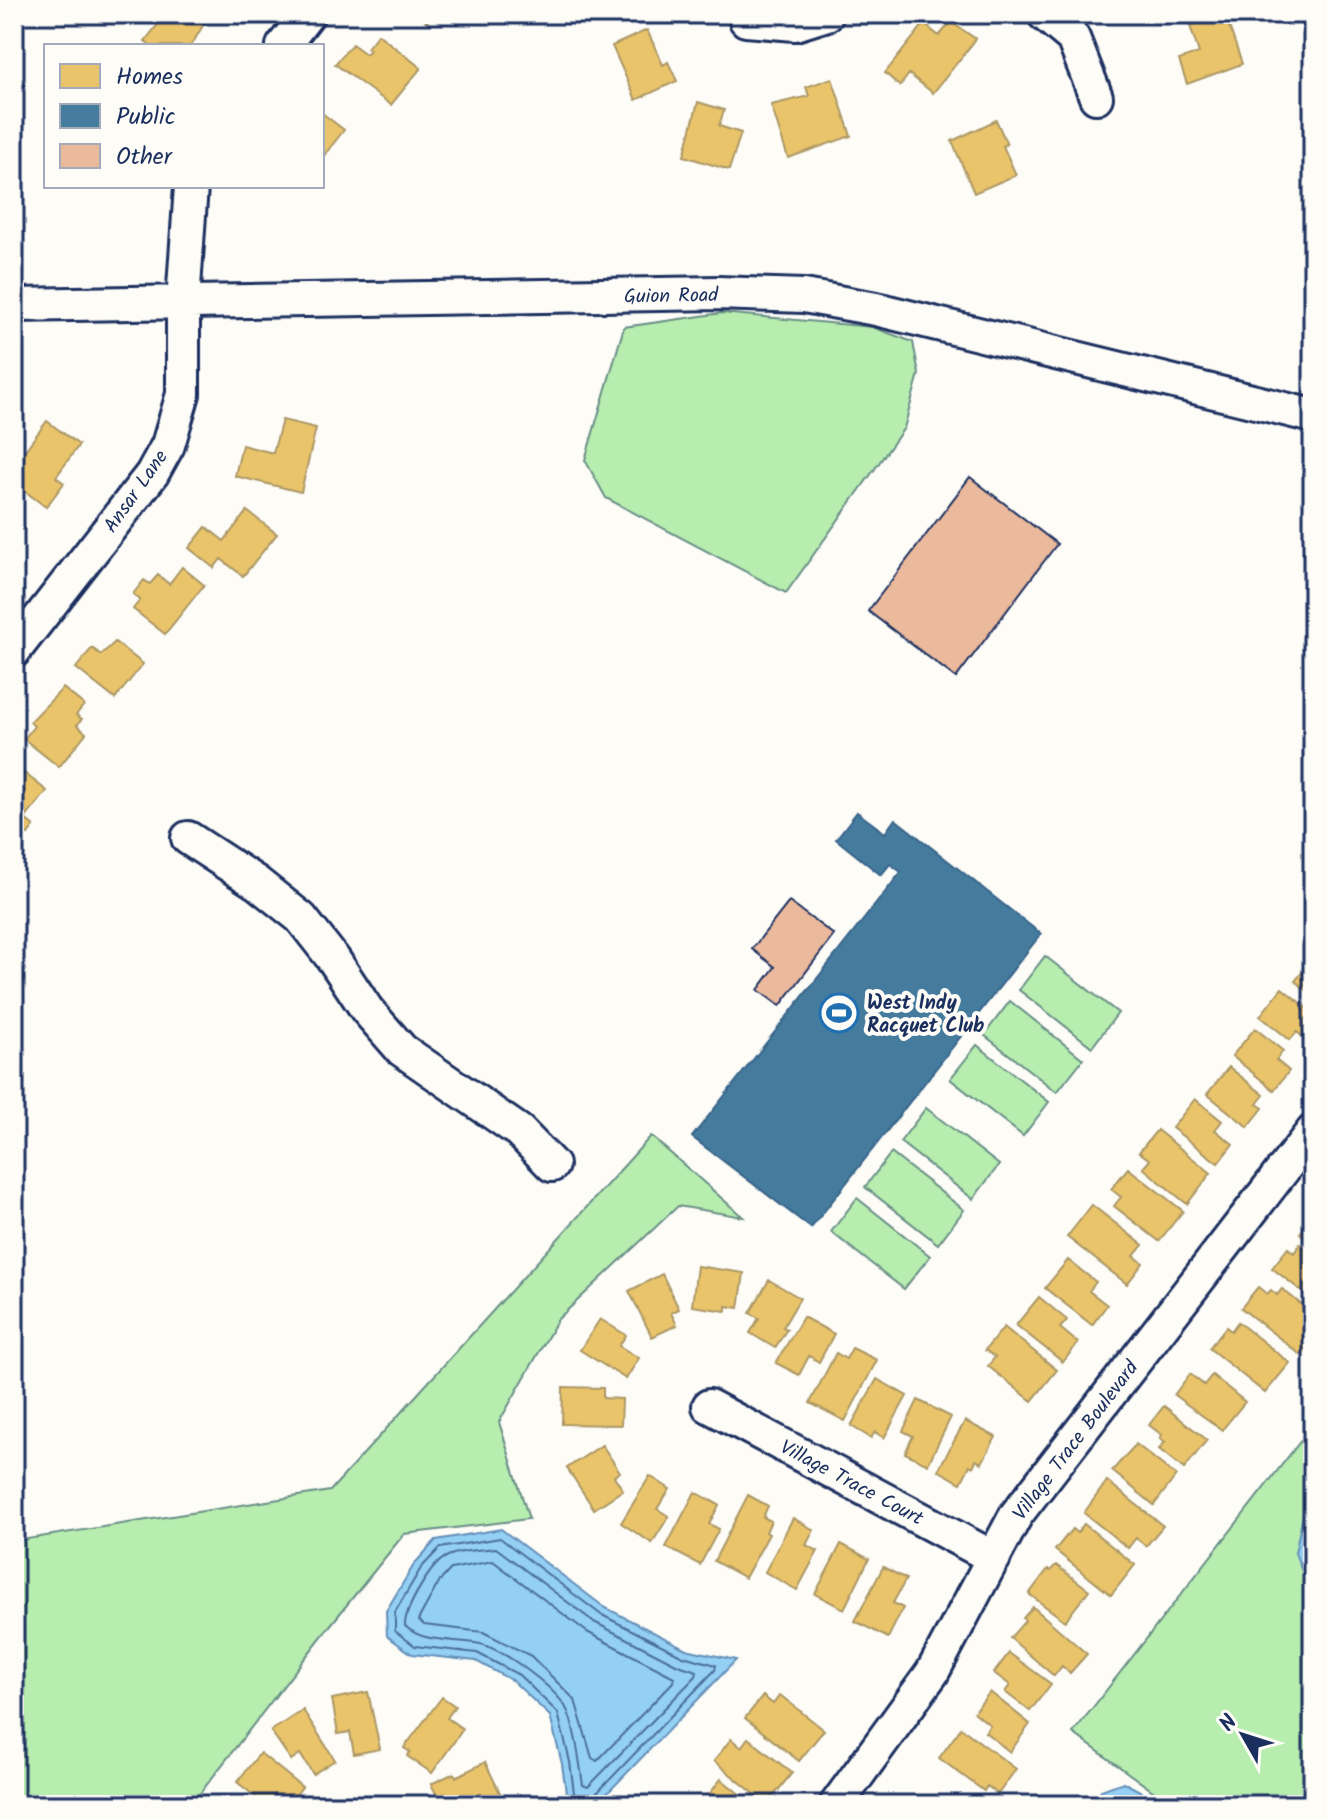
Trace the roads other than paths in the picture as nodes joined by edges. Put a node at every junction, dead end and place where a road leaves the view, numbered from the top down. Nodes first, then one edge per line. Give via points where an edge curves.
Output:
1 (308, 14) edge
2 (827, 14) edge
3 (1044, 14) edge
4 (746, 20) dead end
5 (285, 44) edge
6 (1096, 97) dead end
7 (191, 188) edge
8 (183, 302) junction
9 (14, 305) edge
10 (1313, 416) edge
11 (14, 651) edge
12 (188, 838) dead end
13 (1313, 1131) edge
14 (552, 1165) dead end
15 (709, 1406) dead end
16 (994, 1558) junction
17 (836, 1805) edge

1 - 5 street
2 - 4 street via 795,24
3 - 6 street via 1073,38
7 - 8 street, Ansar Lane
8 - 9 street, Guion Road
8 - 10 street, Guion Road via 804,296
8 - 11 street, Ansar Lane via 183,394 168,445 152,474
12 - 14 street via 301,918 402,1050 519,1131
13 - 16 street, Village Trace Boulevard via 1016,1515
15 - 16 street, Village Trace Court
16 - 17 street, Village Trace Boulevard via 932,1673

